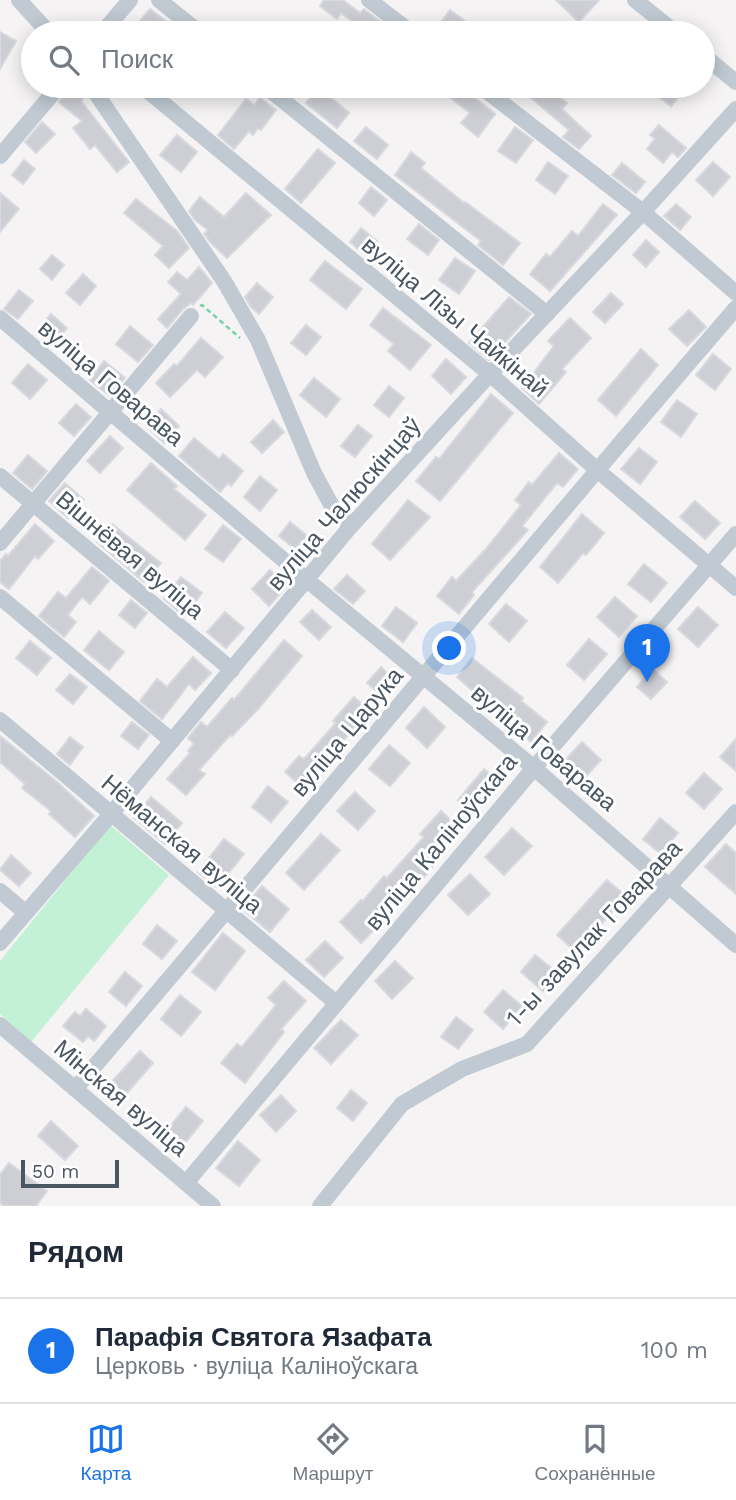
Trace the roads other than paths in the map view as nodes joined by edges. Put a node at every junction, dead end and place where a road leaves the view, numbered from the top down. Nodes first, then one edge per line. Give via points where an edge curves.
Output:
1 (19, 0) edge
2 (130, 0) edge
3 (159, 0) edge
4 (369, 0) edge
5 (635, 0) edge
6 (38, 21) edge
7 (112, 21) edge
8 (185, 21) edge
9 (396, 21) edge
10 (661, 21) edge
11 (715, 65) edge
12 (736, 82) edge
13 (49, 98) edge
14 (99, 98) edge
15 (156, 98) edge
16 (280, 98) edge
17 (496, 98) edge
18 (736, 109) edge
19 (0, 156) edge
20 (643, 212) junction
21 (736, 293) edge
22 (736, 308) edge
23 (547, 314) junction
24 (191, 316) road end
25 (0, 318) edge
26 (490, 374) junction
27 (109, 411) junction
28 (596, 469) junction
29 (0, 476) edge
30 (34, 504) junction
31 (352, 526) junction
32 (736, 534) edge
33 (0, 542) edge
34 (709, 564) junction
35 (307, 580) junction
36 (736, 588) edge
37 (0, 597) edge
38 (232, 670) junction
39 (424, 676) junction
40 (0, 720) edge
41 (172, 741) junction
42 (534, 768) junction
43 (736, 812) edge
44 (111, 814) junction
45 (669, 886) junction
46 (0, 891) edge
47 (25, 912) junction
48 (227, 912) junction
49 (0, 943) edge
50 (736, 945) edge
51 (335, 1002) junction
52 (0, 1025) edge
53 (75, 1089) junction
54 (186, 1183) junction
55 (213, 1206) edge
56 (320, 1206) edge

1 - 6 street
2 - 7 street
3 - 8 street
4 - 9 street
5 - 10 street
11 - 12 street
13 - 19 street
14 - 31 street via 224,281 258,340 314,473 334,508
15 - 26 street, вуліца Лізы Чайкінай
16 - 23 street
17 - 20 street
18 - 20 street, вуліца Чалюскінцаў
20 - 21 street
20 - 23 street, вуліца Чалюскінцаў
22 - 28 street, вуліца Царука
23 - 26 street, вуліца Чалюскінцаў
24 - 27 street
25 - 27 street, вуліца Говарава
26 - 28 street, вуліца Лізы Чайкінай
26 - 31 street, вуліца Чалюскінцаў
27 - 30 street
27 - 35 street, вуліца Говарава
28 - 34 street, вуліца Лізы Чайкінай
28 - 39 street, вуліца Царука
29 - 30 street, Вішнёвая вуліца
30 - 33 street
30 - 38 street, Вішнёвая вуліца
31 - 35 street, вуліца Чалюскінцаў
32 - 34 street, вуліца Каліноўскага
34 - 36 street, вуліца Лізы Чайкінай
34 - 42 street, вуліца Каліноўскага
35 - 38 street, вуліца Чалюскінцаў
35 - 39 street, вуліца Говарава
37 - 41 street
38 - 41 street, вуліца Чалюскінцаў
39 - 42 street, вуліца Говарава
39 - 48 street, вуліца Царука
40 - 44 street, Нёманская вуліца
41 - 44 street, вуліца Чалюскінцаў
42 - 45 street, вуліца Говарава
42 - 51 street, вуліца Каліноўскага
43 - 45 street, 1-ы завулак Говарава
44 - 47 street, вуліца Чалюскінцаў
44 - 48 street, Нёманская вуліца
45 - 50 street, вуліца Говарава
45 - 56 street, 1-ы завулак Говарава via 527,1044 462,1069 402,1104
46 - 47 street
47 - 49 street, вуліца Чалюскінцаў
48 - 51 street, Нёманская вуліца
48 - 53 street, вуліца Царука
51 - 54 street, вуліца Каліноўскага
52 - 53 street, Мінская вуліца
53 - 54 street, Мінская вуліца
54 - 55 street, Мінская вуліца

